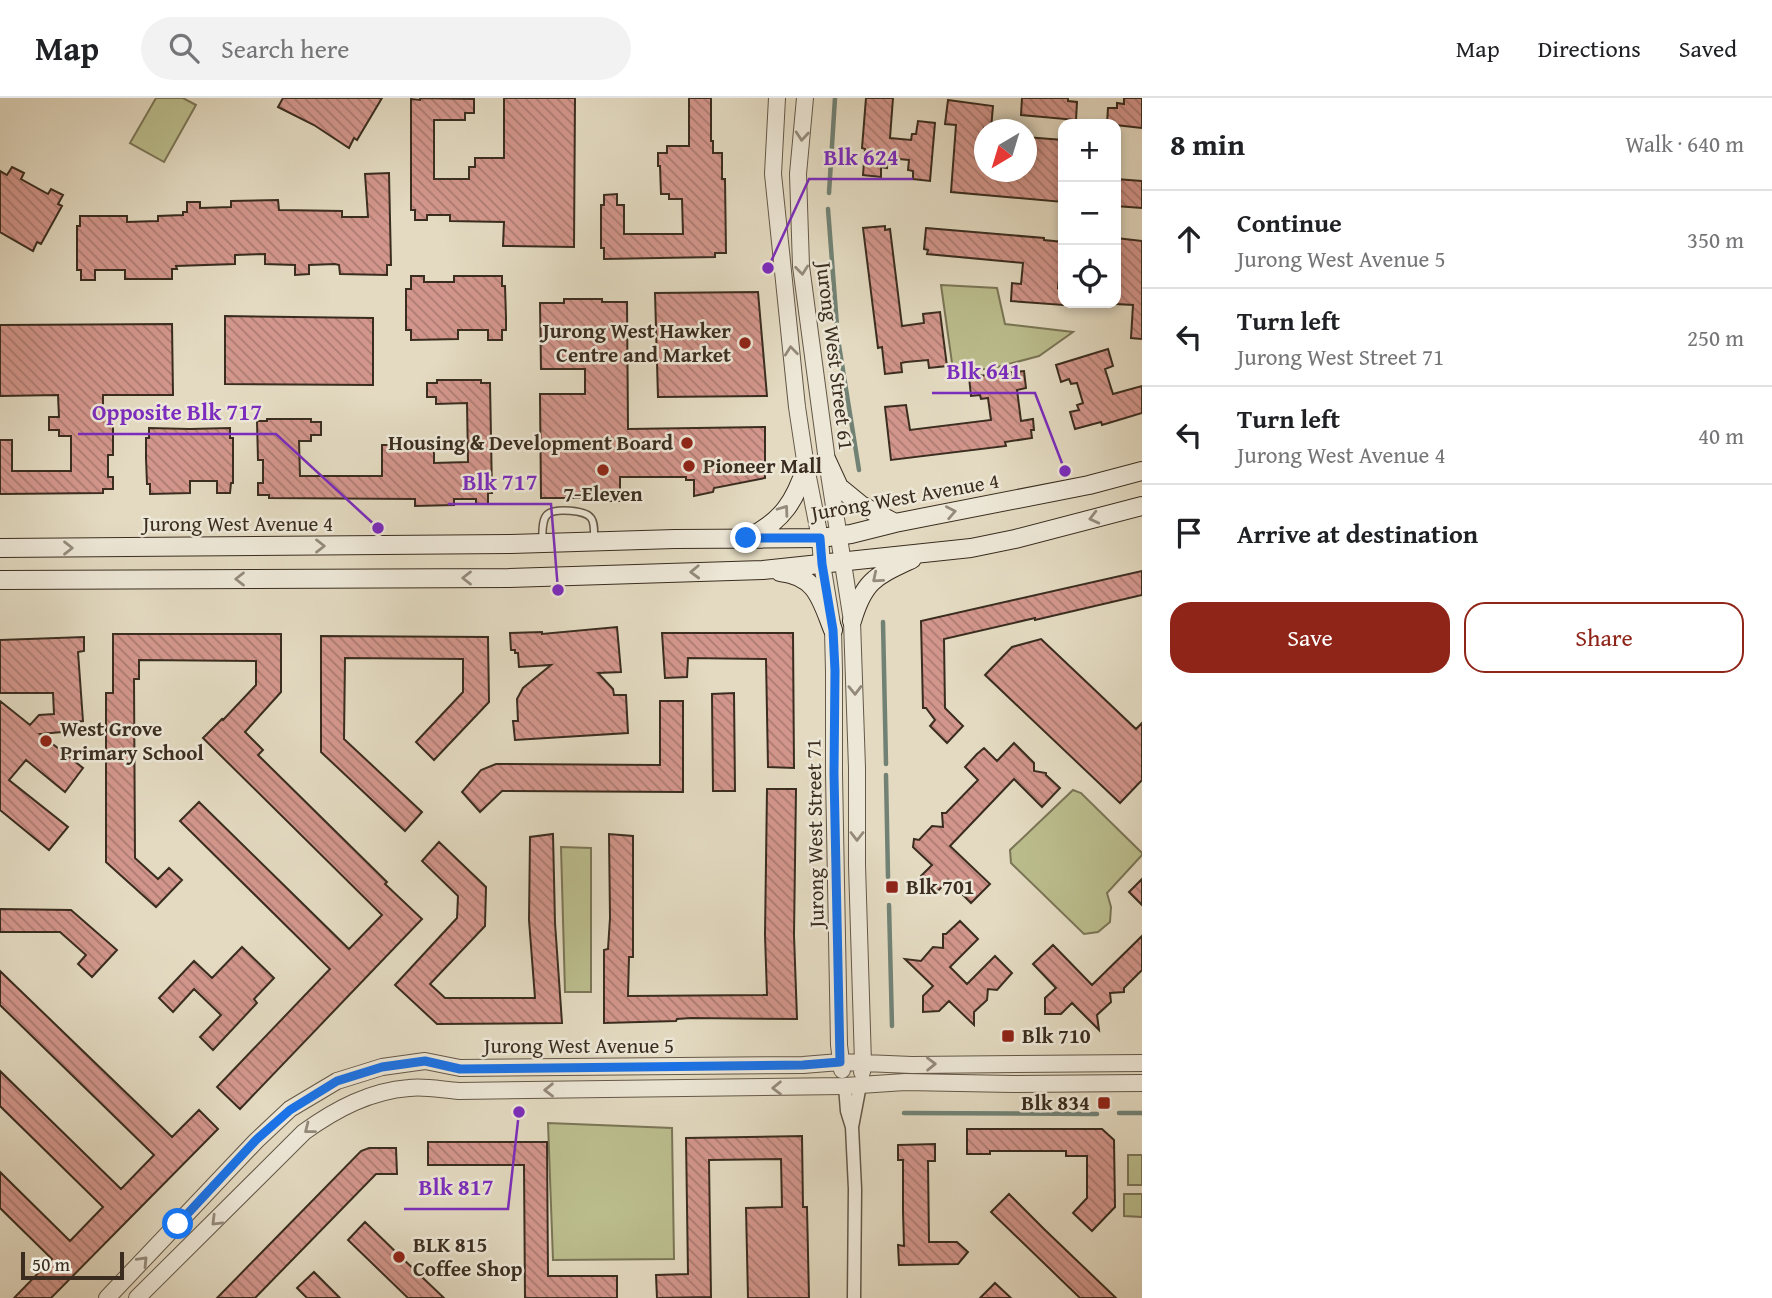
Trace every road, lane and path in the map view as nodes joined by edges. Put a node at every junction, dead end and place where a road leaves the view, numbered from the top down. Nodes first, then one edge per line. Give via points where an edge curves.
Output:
1 (777, 98) edge
2 (806, 98) edge
3 (827, 461) junction
4 (806, 467) junction
5 (1142, 471) edge
6 (1142, 506) edge
7 (895, 523) junction
8 (839, 535) junction
9 (746, 538) junction
10 (820, 538) junction
11 (594, 542) junction
12 (542, 543) junction
13 (0, 548) edge
14 (922, 554) junction
15 (843, 561) junction
16 (822, 564) junction
17 (763, 570) junction
18 (0, 580) edge
19 (852, 621) junction
20 (833, 630) junction
21 (840, 1062) junction
22 (863, 1063) junction
23 (1142, 1063) edge
24 (1142, 1083) edge
25 (853, 1086) junction
26 (107, 1298) edge
27 (137, 1298) edge
28 (854, 1298) edge

4 -> 1 street, Jurong West Street 61 via 773,174
2 -> 3 street, Jurong West Street 61 via 798,173 801,266
3 - 7 main road via 839,487
3 - 8 street, Jurong West Street 61
9 -> 4 main road via 776,522 799,488
4 - 10 street, Jurong West Street 61
7 -> 5 main road, Jurong West Avenue 4
6 -> 14 main road via 1015,539
7 - 8 main road, Jurong West Avenue 4
8 - 10 main road, Jurong West Avenue 4
8 - 15 street, Jurong West Street 71
9 - 10 main road, Jurong West Avenue 4
9 - 11 main road, Jurong West Avenue 4
10 - 16 street, Jurong West Street 71
11 - 12 main road, Jurong West Avenue 4
11 - 12 lane via 590,516 556,511 544,520
13 -> 12 main road, Jurong West Avenue 4
14 - 15 main road
14 -> 19 main road via 879,574 864,590
15 - 16 main road
15 - 19 street, Jurong West Street 71
16 - 17 main road
16 - 20 street, Jurong West Street 71
17 -> 18 main road via 509,578
17 - 20 main road via 794,574 809,582
19 -> 22 street, Jurong West Street 71
20 - 21 street, Jurong West Street 71
21 - 22 street, Jurong West Avenue 5
21 - 25 street, Jurong West Street 71
26 -> 21 street, Jurong West Avenue 5 via 256,1140 290,1110 337,1081 382,1067 425,1061 460,1069
22 -> 23 street, Jurong West Avenue 5
22 - 25 street, Jurong West Street 71
24 - 25 street, Jurong West Avenue 5
25 -> 27 street, Jurong West Avenue 5 via 459,1091 412,1087 377,1093 304,1132
25 - 28 street via 847,1111 855,1189

